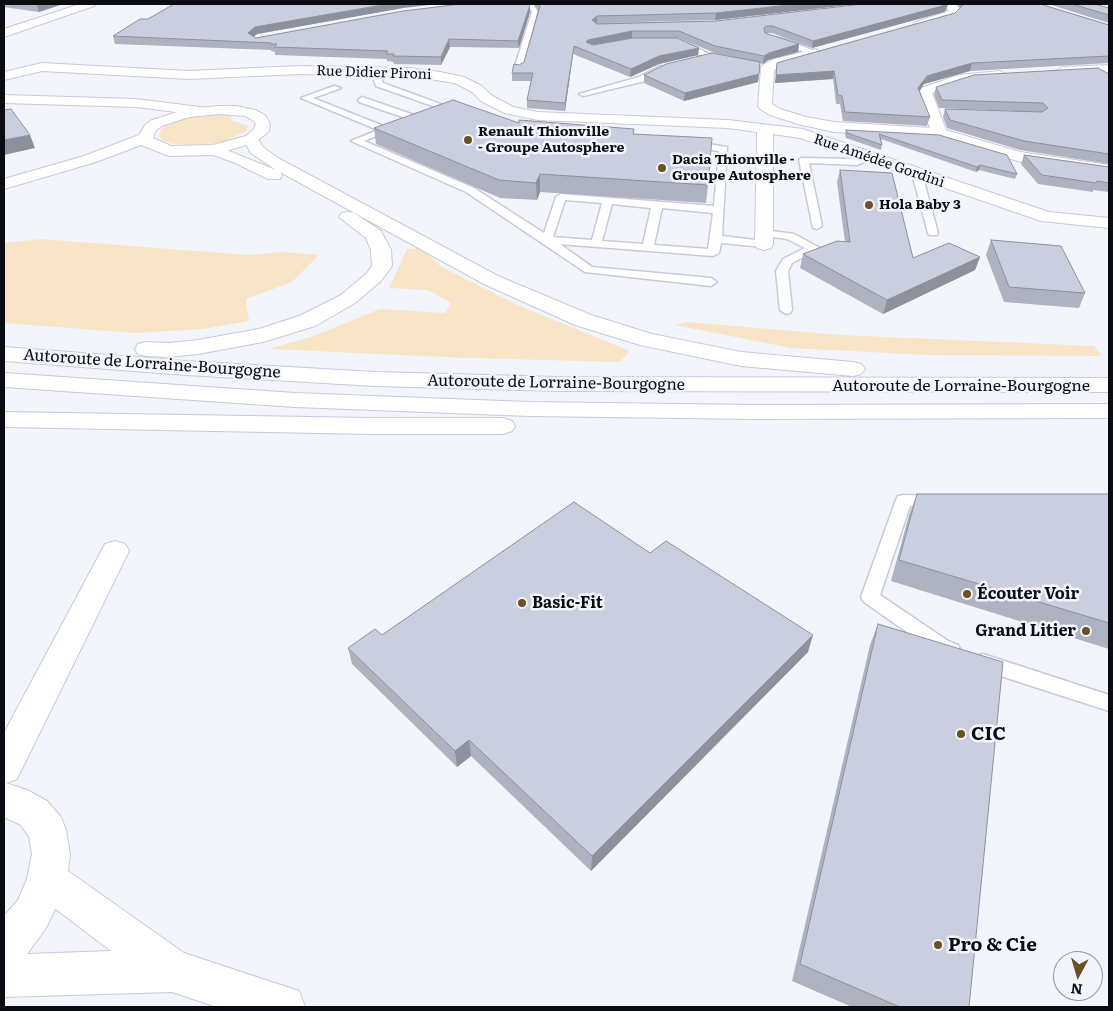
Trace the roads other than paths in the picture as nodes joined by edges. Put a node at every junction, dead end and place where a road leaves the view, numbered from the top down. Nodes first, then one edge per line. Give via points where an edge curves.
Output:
1 (90, 4) edge
2 (530, 4) edge
3 (949, 4) edge
4 (20, 16) dead end
5 (46, 19) junction
6 (911, 26) edge
7 (4, 33) edge
8 (768, 37) edge
9 (670, 42) edge
10 (821, 51) joint
11 (695, 61) edge
12 (670, 66) edge
13 (518, 68) edge
14 (1109, 69) edge
15 (1095, 70) junction
16 (380, 71) junction
17 (1050, 72) edge
18 (1010, 74) edge
19 (4, 76) edge
20 (1109, 80) edge
21 (337, 88) dead end
22 (583, 94) dead end
23 (4, 99) edge
24 (362, 100) dead end
25 (113, 103) junction
26 (448, 108) junction
27 (200, 111) junction
28 (425, 116) junction
29 (473, 117) edge
30 (156, 124) junction
31 (764, 129) junction
32 (386, 130) junction
33 (939, 133) junction
34 (145, 138) junction
35 (251, 138) junction
36 (679, 143) edge
37 (213, 150) junction
38 (169, 151) junction
39 (869, 157) junction
40 (1109, 170) edge
41 (917, 174) junction
42 (4, 184) edge
43 (4, 191) edge
44 (608, 201) junction
45 (657, 205) junction
46 (718, 210) junction
47 (1109, 223) edge
48 (817, 226) dead end
49 (933, 233) dead end
50 (764, 238) junction
51 (716, 239) junction
52 (547, 240) junction
53 (596, 244) junction
54 (648, 248) junction
55 (711, 282) dead end
56 (786, 310) dead end
57 (4, 348) edge
58 (4, 354) edge
59 (1109, 377) edge
60 (4, 380) edge
61 (1109, 386) edge
62 (1109, 411) edge
63 (755, 412) junction
64 (4, 419) edge
65 (953, 501) edge
66 (115, 551) dead end
67 (1109, 703) edge
68 (4, 768) edge
69 (4, 800) edge
70 (47, 881) junction
71 (4, 949) edge
72 (172, 971) junction
73 (4, 976) edge
74 (283, 1007) edge

1 - 5 main road
2 - 13 lane via 535,12
3 - 6 main road via 956,10 954,13
4 - 5 main road
5 - 7 main road
8 - 10 lane
9 - 11 lane via 678,42 718,58
10 - 33 main road via 764,68 765,106 803,121 834,128
12 - 22 lane via 642,79
14 - 15 main road
15 - 17 main road
15 - 20 lane
16 - 19 main road, Rue Didier Pironi via 300,70 205,75 42,68
16 - 26 lane via 377,77 379,84
16 - 31 main road, Rue Didier Pironi via 460,80 509,110 538,116 728,124
18 - 33 main road via 970,77 930,89 925,95 938,113
21 - 32 lane via 305,98
23 - 25 main road
24 - 28 lane
25 - 27 main road
25 - 30 main road via 143,112
26 - 28 lane
26 - 29 lane
27 - 30 main road
27 - 35 main road via 236,110 260,118 263,124 260,132
28 - 32 lane
30 - 34 main road
31 - 39 main road, Rue Amédée Gordini via 803,134
31 - 50 main road
32 - 52 lane via 356,141 470,190
33 - 40 main road via 1018,156
34 - 38 main road via 157,148
34 - 42 main road via 90,159
35 - 37 main road
35 - 59 main road via 257,150 272,161 469,269 538,302 615,331 696,351 774,364 887,371
36 - 46 lane via 724,148
37 - 38 main road
37 - 57 main road via 278,177 359,223 374,235 381,250 382,266 374,277 330,310 286,328 232,342 169,350
38 - 43 main road via 105,162
39 - 41 main road, Rue Amédée Gordini
39 - 48 lane via 857,162 804,160
41 - 47 main road, Rue Amédée Gordini via 1047,217
41 - 49 lane
44 - 45 lane
44 - 52 lane via 561,197
44 - 53 lane
45 - 46 lane
45 - 54 lane
46 - 51 lane
50 - 51 lane
50 - 56 lane via 790,236 814,248 787,261 782,271
51 - 54 lane via 713,254
52 - 53 lane
52 - 55 lane via 589,270
53 - 54 lane
58 - 61 main road, Autoroute de Lorraine-Bourgogne via 366,378 548,384
60 - 63 main road, Autoroute de Lorraine-Bourgogne via 387,404
62 - 63 main road, Autoroute de Lorraine-Bourgogne
63 - 64 main road via 700,426 371,426
65 - 67 lane via 904,500 870,597 941,646 1001,669
66 - 68 main road
69 - 70 main road via 34,813 47,830 51,854
70 - 71 main road via 32,914
70 - 72 main road
72 - 73 main road
72 - 74 main road

